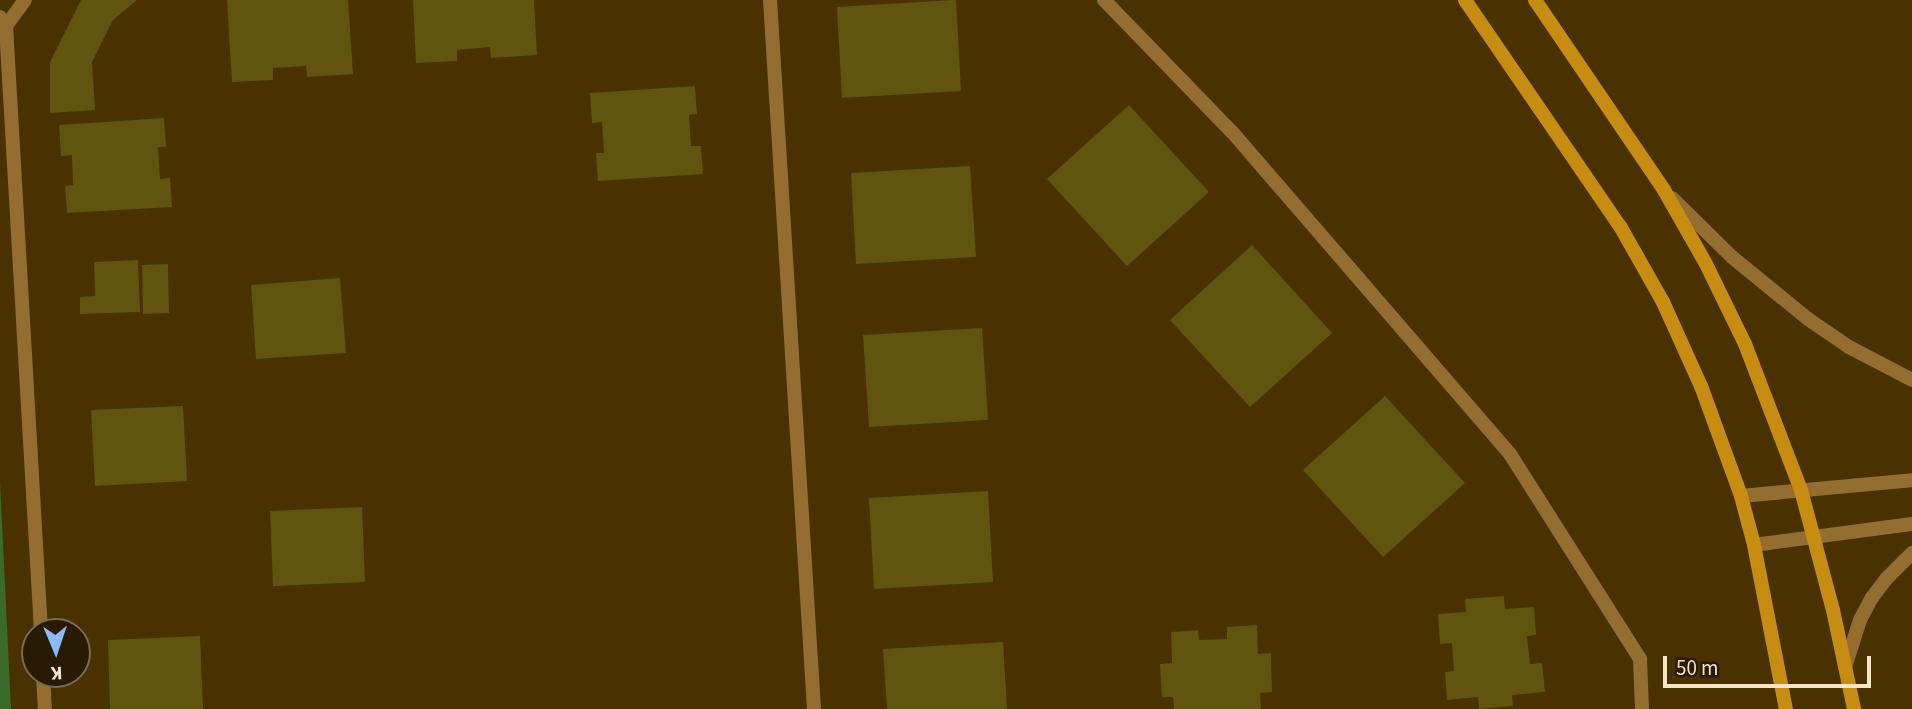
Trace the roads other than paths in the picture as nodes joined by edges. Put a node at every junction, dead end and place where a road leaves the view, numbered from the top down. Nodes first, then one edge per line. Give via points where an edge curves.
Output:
1 (25, 0) edge
2 (1104, 0) edge
3 (1465, 0) edge
4 (1535, 0) edge
5 (768, 2) edge
6 (3, 21) edge
7 (1664, 190) junction
8 (1912, 380) edge
9 (1912, 480) edge
10 (1801, 490) junction
11 (1741, 496) junction
12 (1912, 524) edge
13 (1814, 536) junction
14 (1754, 545) junction
15 (1912, 553) edge
16 (40, 618) edge
17 (1845, 667) junction
18 (44, 688) edge
19 (45, 709) edge
20 (814, 709) edge
21 (1642, 709) edge
22 (1786, 709) edge
23 (1854, 709) edge

1 - 6 street
2 - 21 street via 1233,133 1510,454 1640,659
3 - 11 main road via 1645,269 1701,386
4 - 7 main road
5 - 20 street
6 - 16 street
7 - 8 street via 1732,257 1808,318 1849,347
7 - 10 main road via 1745,344
9 - 10 street
10 - 11 street
10 - 13 main road
11 - 14 main road
12 - 13 street
13 - 14 street
13 - 17 main road
14 - 22 main road
15 - 17 street via 1871,599
17 - 23 main road
18 - 19 street

